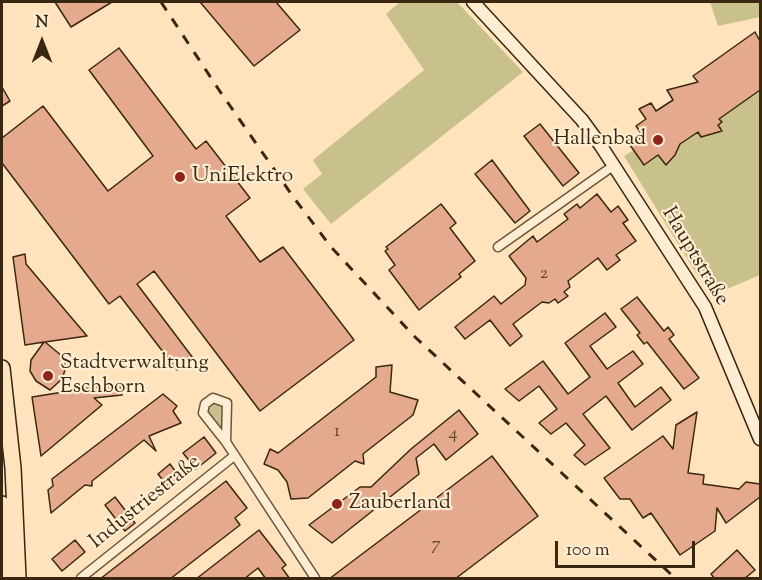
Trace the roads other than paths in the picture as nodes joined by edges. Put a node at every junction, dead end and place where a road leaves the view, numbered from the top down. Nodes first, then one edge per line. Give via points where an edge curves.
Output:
1 (473, 2) edge
2 (613, 166) junction
3 (498, 247) dead end
4 (2, 368) edge
5 (760, 439) edge
6 (226, 442) junction
7 (234, 456) junction
8 (2, 504) edge
9 (5, 579) edge
10 (18, 579) edge
11 (81, 579) edge
12 (315, 579) edge

1 - 2 street, Hauptstraße via 588,126
2 - 3 street
2 - 5 street, Hauptstraße via 705,307
4 - 10 highway via 13,468
6 - 6 street via 227,403 213,398 205,404 203,413
6 - 7 street
7 - 11 street, Industriestraße
7 - 12 street
8 - 9 highway

